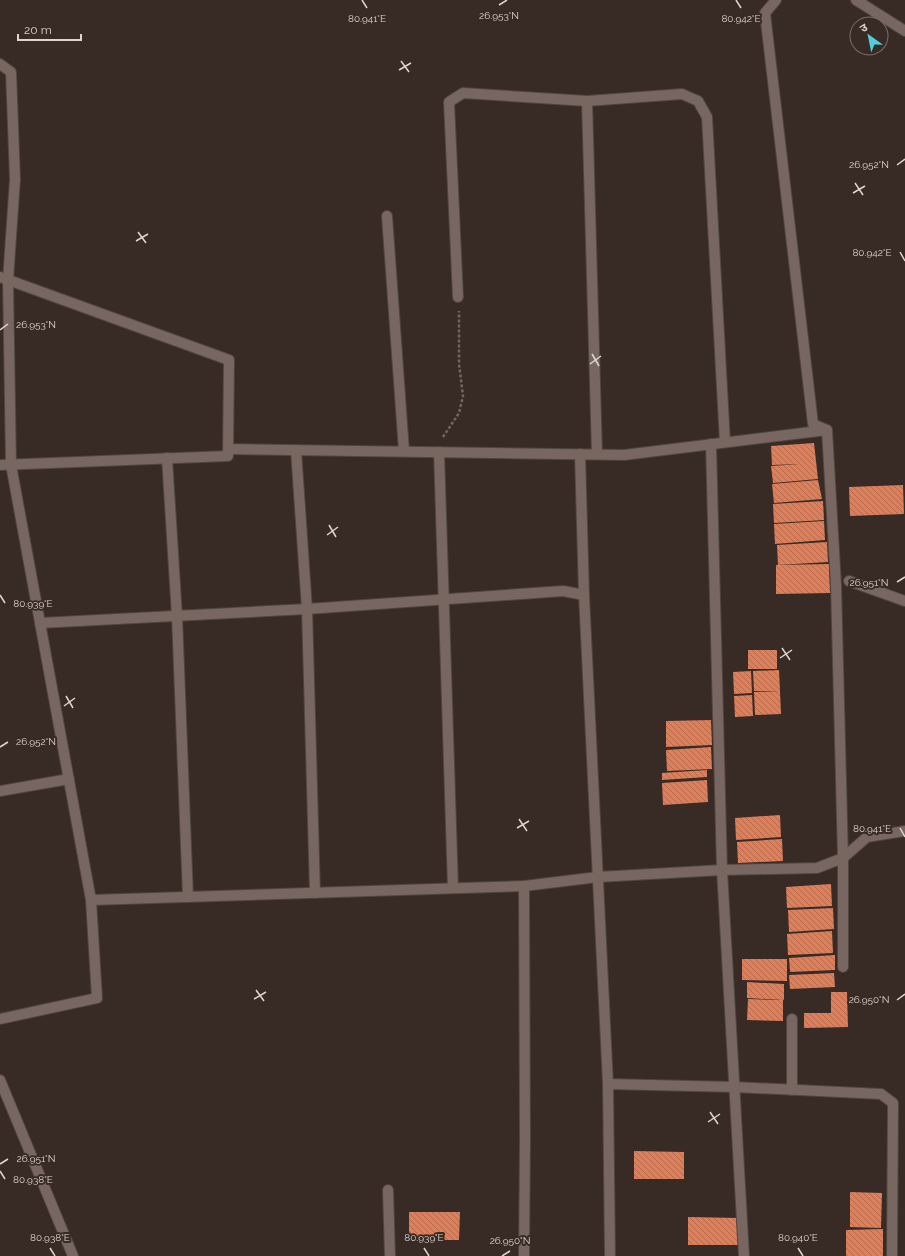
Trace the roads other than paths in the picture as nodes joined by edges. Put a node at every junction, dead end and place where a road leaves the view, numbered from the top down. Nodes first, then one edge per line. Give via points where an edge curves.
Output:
1 (776, 0) edge
2 (856, 0) edge
3 (905, 31) edge
4 (0, 64) edge
5 (587, 101) junction
6 (387, 216) dead end
7 (4, 279) edge
8 (458, 297) road end
9 (827, 430) junction
10 (725, 442) junction
11 (711, 444) junction
12 (228, 449) junction
13 (296, 450) junction
14 (404, 451) junction
15 (439, 452) junction
16 (580, 454) junction
17 (598, 454) junction
18 (167, 458) junction
19 (0, 465) edge
20 (11, 465) junction
21 (849, 581) dead end
22 (584, 595) junction
23 (444, 600) junction
24 (905, 601) edge
25 (307, 609) junction
26 (177, 616) junction
27 (40, 623) junction
28 (69, 779) junction
29 (0, 791) edge
30 (905, 831) edge
31 (843, 858) junction
32 (722, 870) junction
33 (598, 877) junction
34 (524, 886) junction
35 (453, 888) junction
36 (315, 893) junction
37 (188, 897) junction
38 (91, 900) junction
39 (842, 967) dead end
40 (0, 1019) edge
41 (792, 1019) dead end
42 (0, 1080) edge
43 (608, 1084) junction
44 (735, 1087) junction
45 (792, 1090) junction
46 (388, 1190) dead end
47 (74, 1256) edge
48 (390, 1256) edge
49 (524, 1256) edge
50 (610, 1256) edge
51 (744, 1256) edge
52 (892, 1256) edge

1 - 9 street via 765,13 813,424
2 - 3 street
4 - 7 street via 12,72 15,179
5 - 8 street via 464,93 449,102
5 - 10 street via 682,94 698,101 707,117
5 - 17 street
6 - 14 street
7 - 12 street via 229,360
7 - 20 street
9 - 10 street
9 - 31 street via 836,585
10 - 11 street
11 - 17 street via 624,455
11 - 32 street
12 - 13 street
12 - 18 street via 228,456
13 - 14 street
13 - 25 street
14 - 15 street
15 - 16 street
15 - 23 street
16 - 17 street
16 - 22 street
18 - 20 street
18 - 26 street
19 - 20 street
20 - 27 street
21 - 24 street
22 - 23 street via 563,591
22 - 33 street
23 - 25 street
23 - 35 street
25 - 26 street
25 - 36 street
26 - 27 street
26 - 37 street
27 - 28 street
28 - 29 street
28 - 38 street
30 - 31 street via 867,837
31 - 32 street via 817,868
31 - 39 street
32 - 33 street
32 - 44 street
33 - 34 street
33 - 43 street
34 - 35 street
34 - 49 street
35 - 36 street
36 - 37 street
37 - 38 street
38 - 40 street via 97,998
41 - 45 street
42 - 47 street
43 - 44 street
43 - 50 street
44 - 45 street
44 - 51 street
45 - 52 street via 881,1094 893,1103
46 - 48 street

